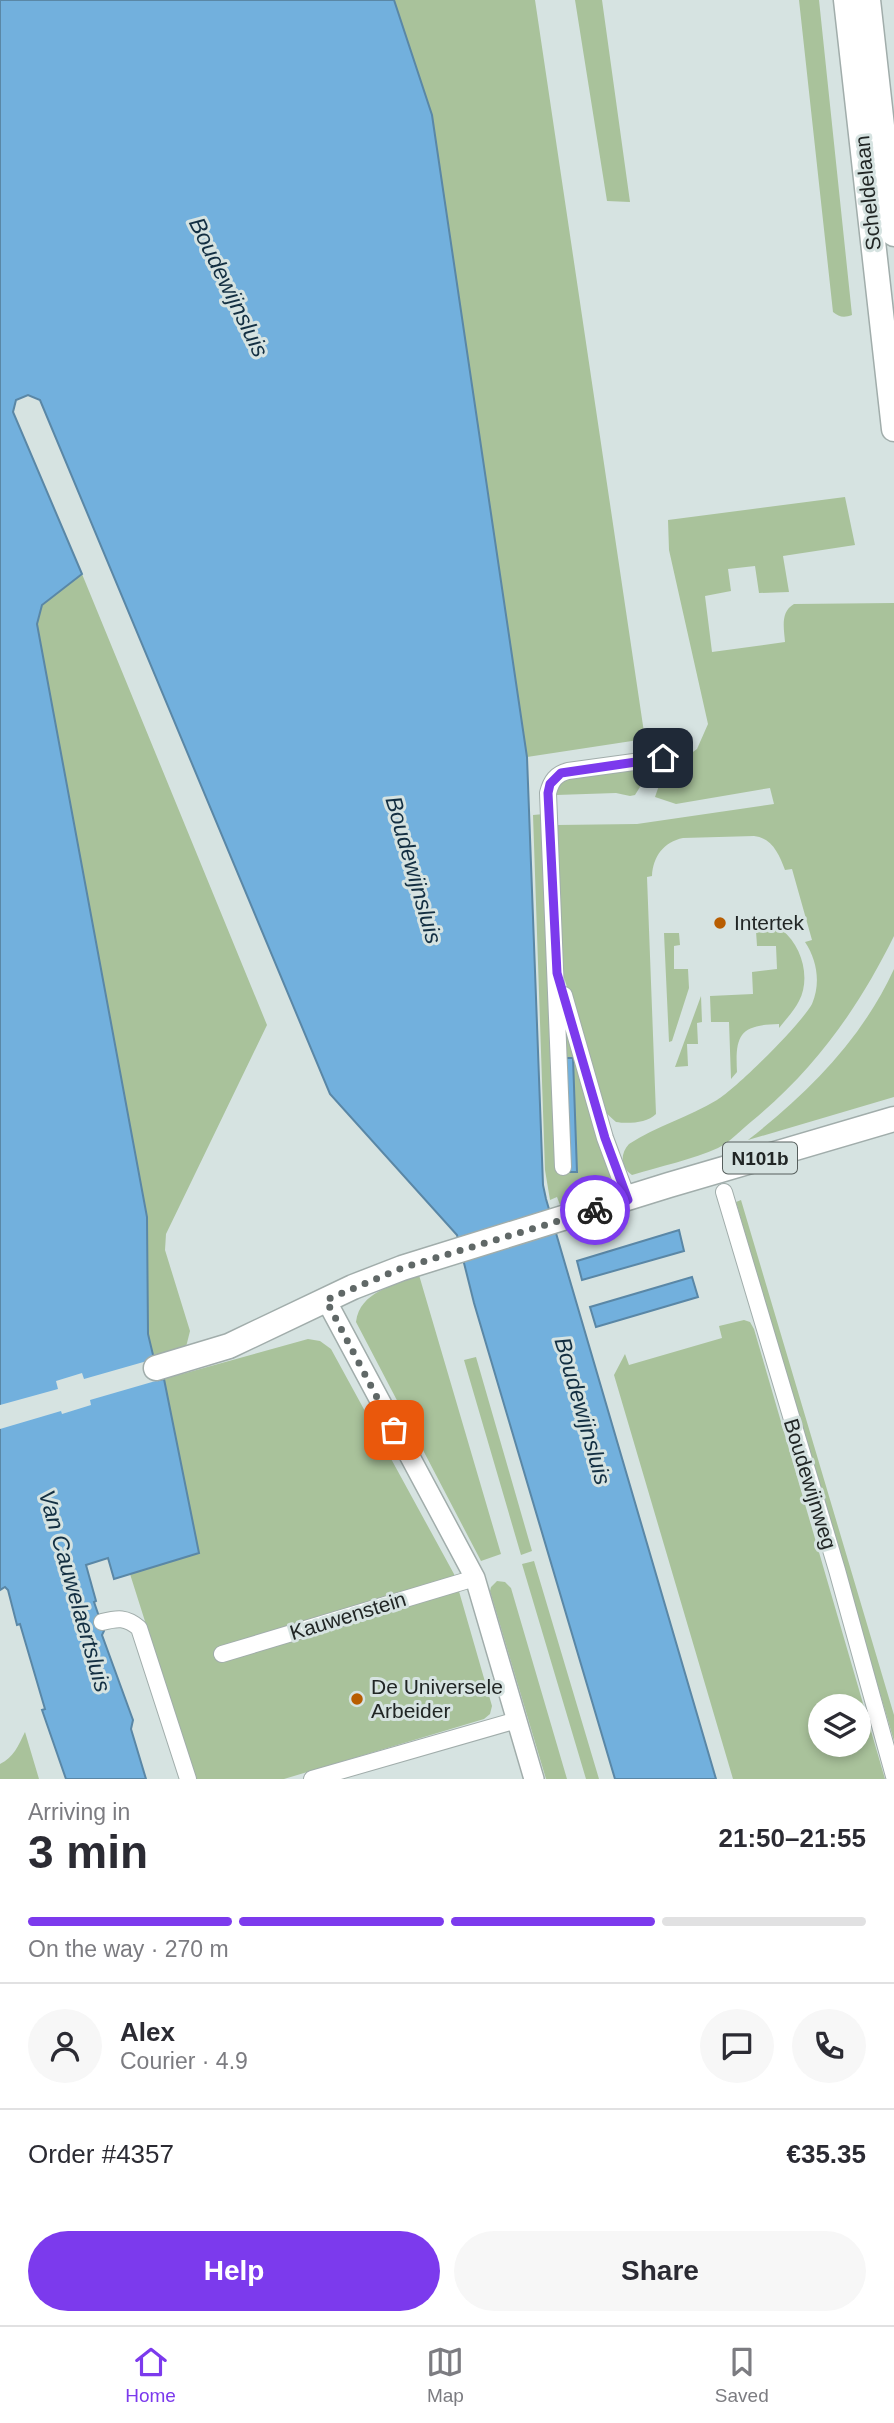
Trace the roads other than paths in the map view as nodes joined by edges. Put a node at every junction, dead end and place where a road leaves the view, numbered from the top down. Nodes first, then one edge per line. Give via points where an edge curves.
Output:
1 (846, 0) edge
2 (868, 0) edge
3 (894, 234) edge
4 (894, 429) edge
5 (663, 758) dead end
6 (557, 973) junction
7 (894, 1119) edge
8 (564, 1167) dead end
9 (724, 1192) dead end
10 (628, 1200) junction
11 (326, 1300) junction
12 (156, 1368) dead end
13 (475, 1578) junction
14 (102, 1622) dead end
15 (222, 1654) dead end
16 (517, 1720) junction
17 (894, 1776) edge
18 (188, 1779) edge
19 (312, 1779) edge
20 (534, 1779) edge

1 - 4 main road, Scheldelaan
2 - 3 main road, Scheldelaan
5 - 6 street via 568,771 550,784
6 - 8 street
6 - 10 street
7 - 10 main road, N101b
9 - 17 street, Boudewijnweg
10 - 11 main road, N101b via 434,1258
11 - 12 main road, N101b via 229,1346
11 - 13 street
13 - 15 street, Kauwenstein
13 - 16 street
14 - 18 street via 120,1618 139,1628
16 - 19 street
16 - 20 street

